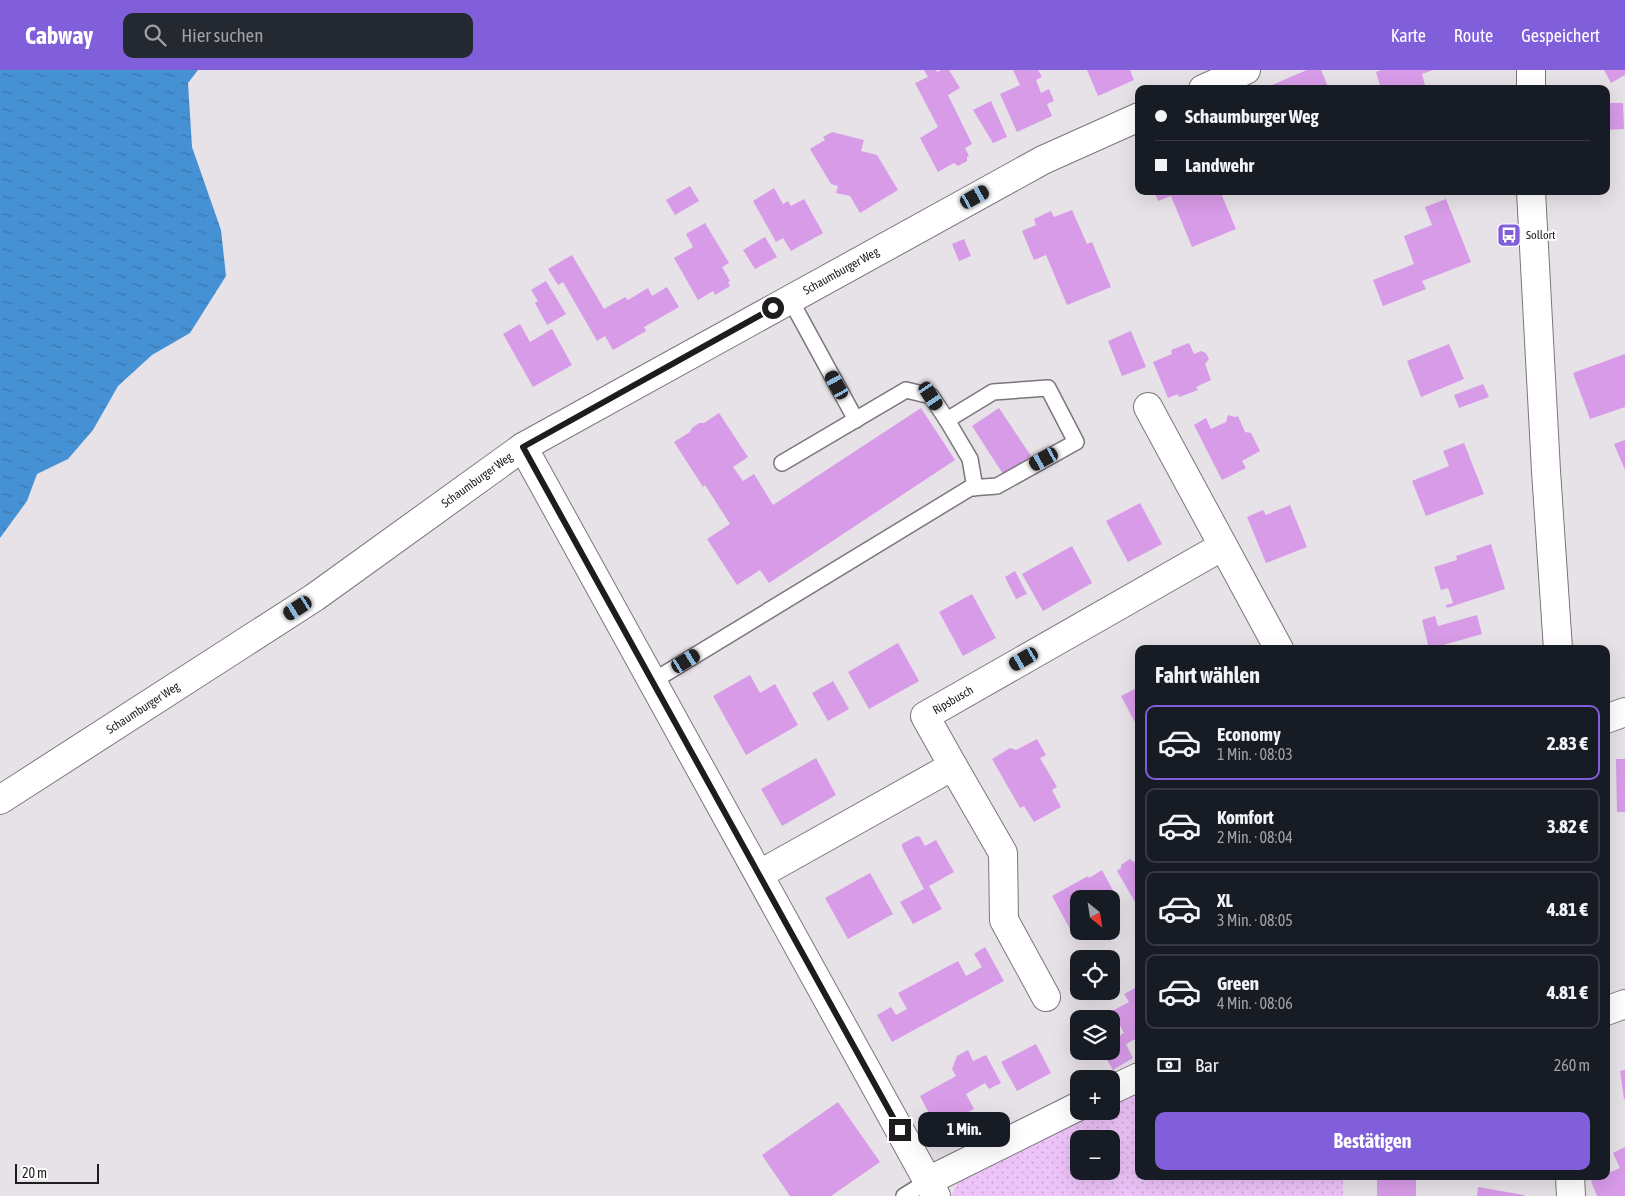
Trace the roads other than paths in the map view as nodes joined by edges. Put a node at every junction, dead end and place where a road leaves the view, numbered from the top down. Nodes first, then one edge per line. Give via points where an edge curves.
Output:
1 (1246, 70) edge
2 (1531, 70) edge
3 (1213, 85) edge
4 (1531, 85) edge
5 (1135, 119) edge
6 (1531, 195) edge
7 (790, 299) junction
8 (1148, 407) dead end
9 (856, 420) junction
10 (947, 420) junction
11 (523, 447) junction
12 (782, 463) dead end
13 (975, 488) junction
14 (1223, 546) junction
15 (1277, 645) edge
16 (1558, 645) edge
17 (652, 681) junction
18 (1625, 712) edge
19 (1610, 718) edge
20 (953, 766) junction
21 (0, 800) edge
22 (760, 874) junction
23 (1046, 997) dead end
24 (1625, 1004) edge
25 (1610, 1010) edge
26 (1135, 1079) edge
27 (1120, 1086) edge
28 (1070, 1111) edge
29 (1570, 1180) edge
30 (932, 1188) edge
31 (904, 1196) edge
32 (1571, 1196) edge

1 - 3 street
2 - 4 street
5 - 7 street, Schaumburger Weg via 1043,160
6 - 16 street
7 - 9 lane
7 - 11 street, Schaumburger Weg
8 - 14 street
9 - 10 lane via 906,390 931,396
9 - 12 lane
10 - 13 lane via 970,459
10 - 13 lane via 993,392 1048,388 1076,442 997,486
11 - 17 street
11 - 21 street, Schaumburger Weg via 314,597
13 - 17 lane via 970,488
14 - 15 street
14 - 20 street, Ripsbusch via 925,716
17 - 22 street
18 - 19 street
20 - 22 street
20 - 23 street via 1003,853 1004,920
22 - 30 street
24 - 25 street
26 - 27 street
28 - 30 street
29 - 32 street
30 - 31 lane

